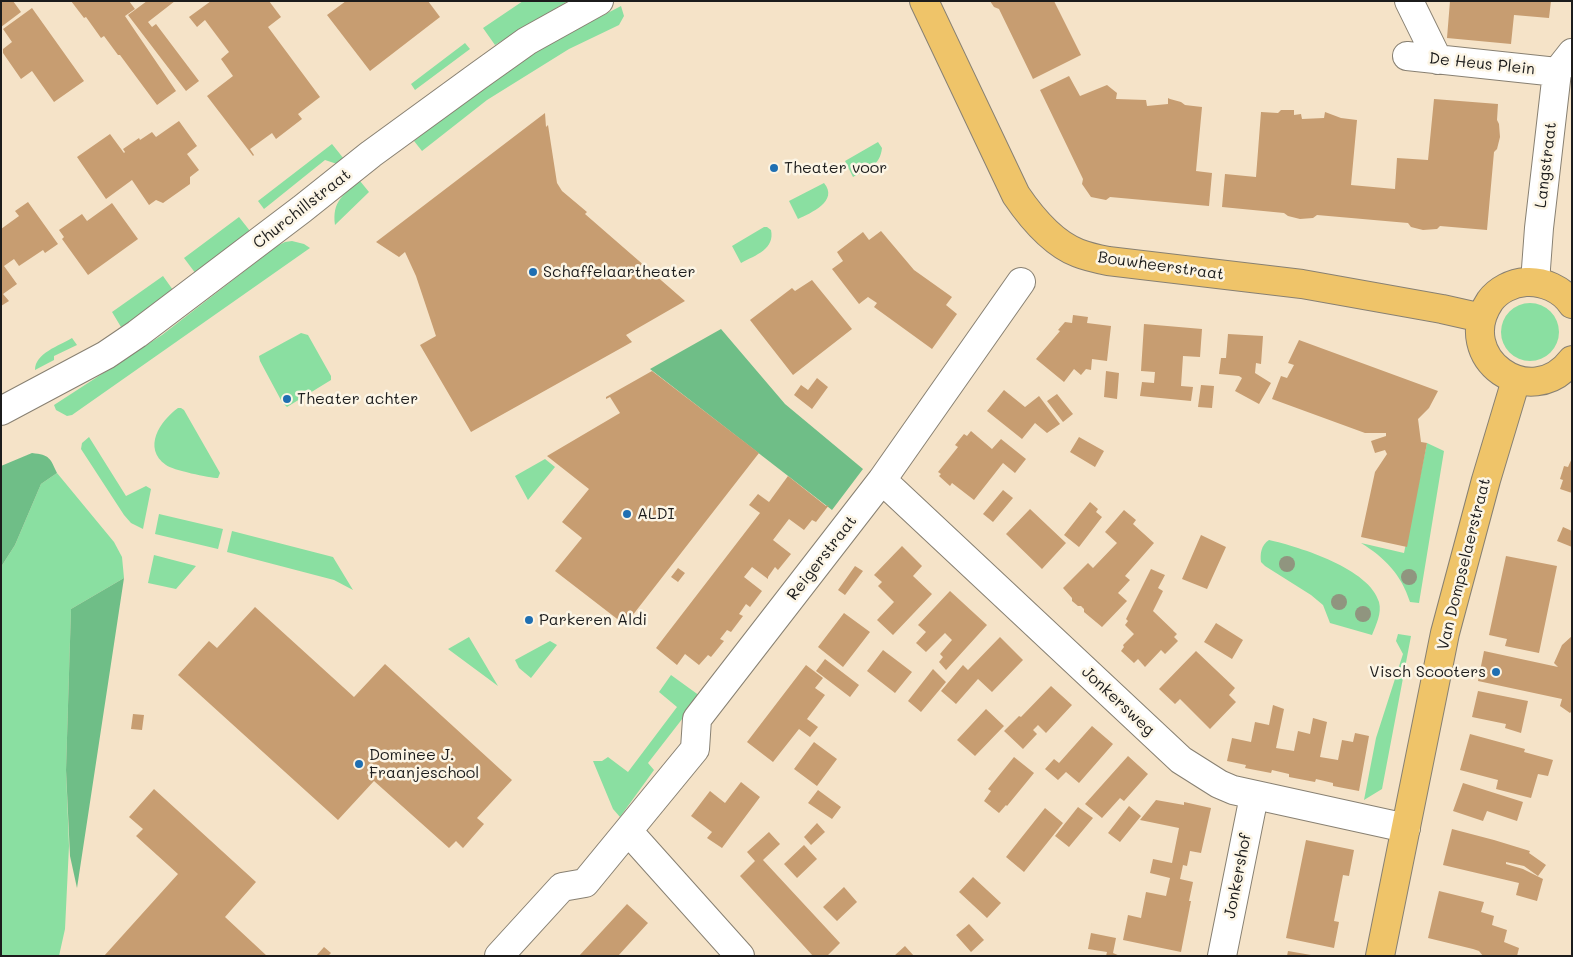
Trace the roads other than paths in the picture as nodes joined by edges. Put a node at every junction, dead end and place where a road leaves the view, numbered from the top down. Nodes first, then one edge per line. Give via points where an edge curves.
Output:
1 (599, 1) edge
2 (924, 1) edge
3 (1409, 1) edge
4 (1407, 56) dead end
5 (1438, 60) junction
6 (1564, 62) edge
7 (1022, 282) dead end
8 (1535, 282) junction
9 (1572, 304) edge
10 (1482, 318) junction
11 (1572, 360) edge
12 (1516, 380) junction
13 (1, 412) edge
14 (882, 480) junction
15 (1254, 796) junction
16 (1406, 828) junction
17 (628, 831) junction
18 (500, 956) edge
19 (740, 956) edge
20 (1222, 956) edge
21 (1380, 956) edge

1 - 13 street, Churchillstraat via 527,41 478,76 129,340
2 - 10 main road, Bouwheerstraat via 1016,195 1031,216 1058,241 1077,253 1108,261 1302,284
3 - 5 street
4 - 5 street, De Heus Plein
5 - 6 street, De Heus Plein
6 - 8 street, Langstraat via 1539,228
7 - 14 street, Reigerstraat
8 - 9 main road via 1560,291
8 - 10 main road via 1512,285 1502,290 1493,298
10 - 12 main road via 1481,344 1486,356 1504,375
11 - 12 main road via 1549,378
12 - 16 main road, Van Dompselaerstraat via 1445,633
14 - 15 street, Jonkersweg via 1181,760 1219,784
14 - 17 street, Reigerstraat via 697,719 695,749
15 - 16 street, Jonkersweg
15 - 20 street, Jonkershof
16 - 21 main road, Van Dompselaerstraat
17 - 18 street, Reigerstraat via 585,883 562,887
17 - 19 street

